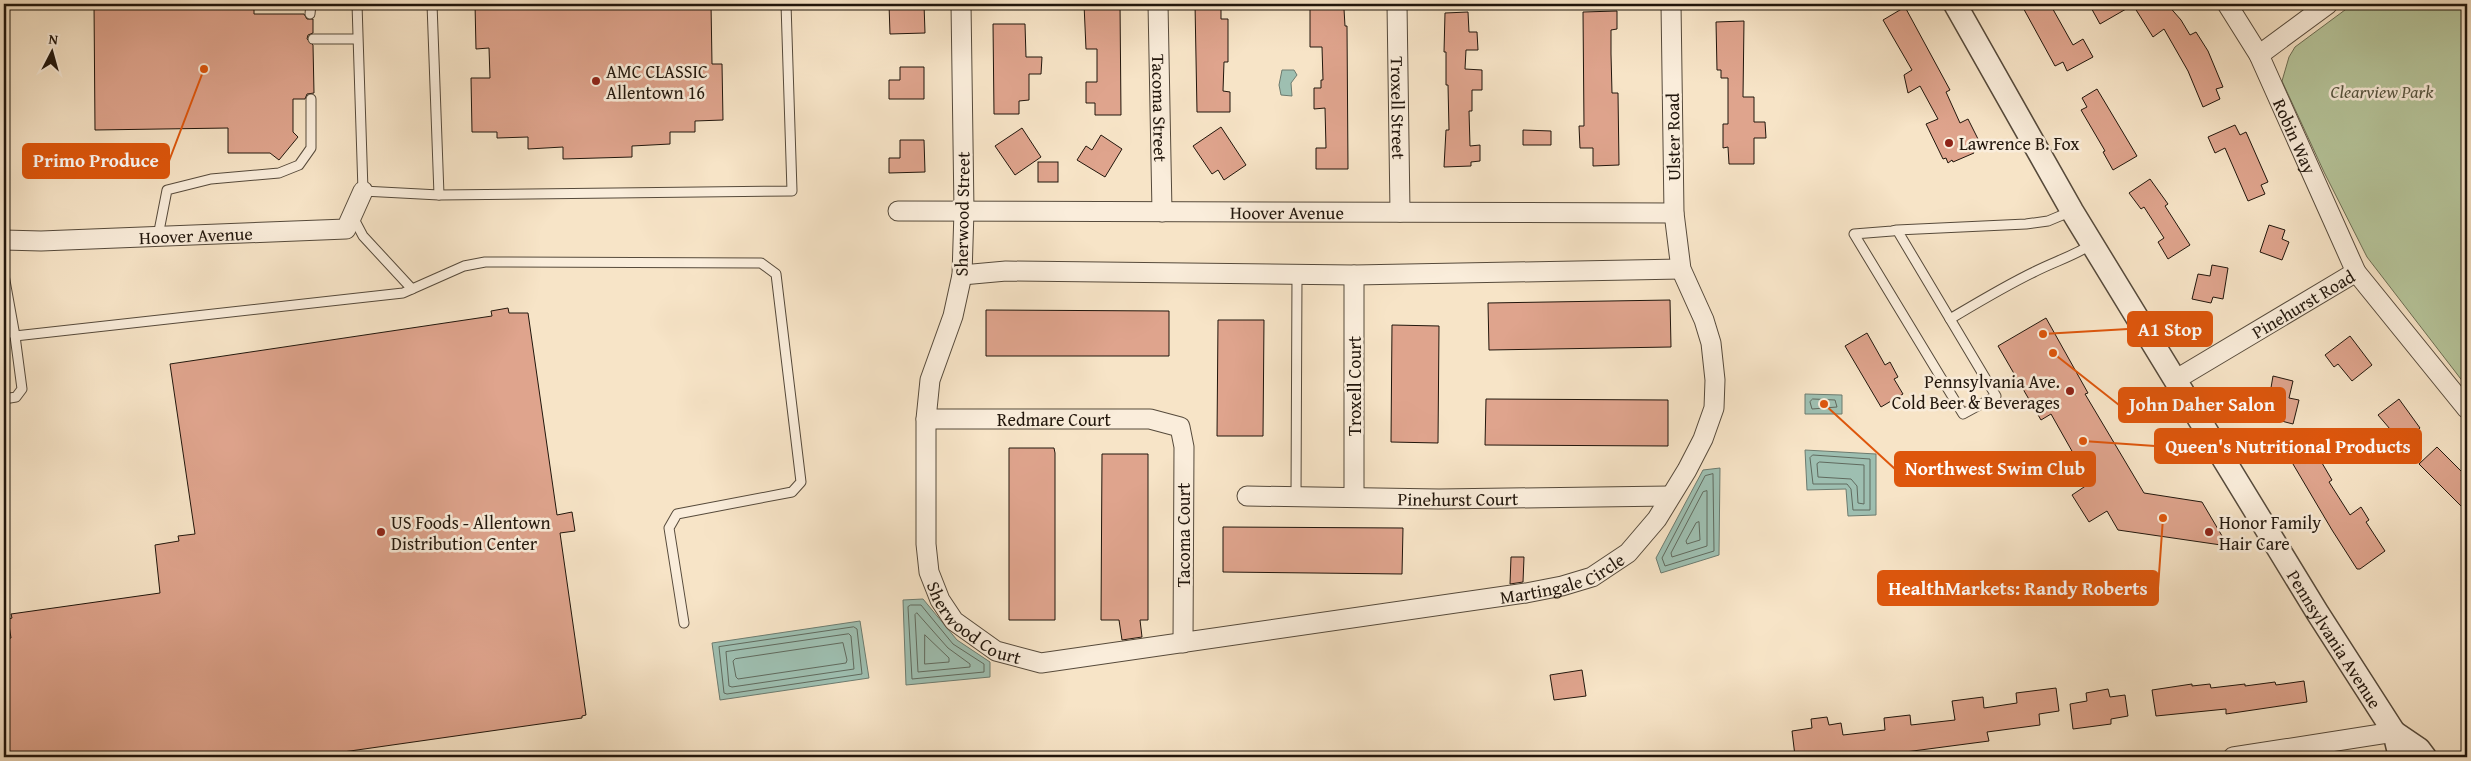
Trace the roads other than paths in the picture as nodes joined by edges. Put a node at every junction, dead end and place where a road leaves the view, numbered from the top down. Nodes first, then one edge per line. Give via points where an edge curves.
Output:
1 (310, 4) edge
2 (357, 4) edge
3 (432, 4) edge
4 (786, 4) edge
5 (961, 4) edge
6 (1158, 4) edge
7 (1397, 4) edge
8 (1671, 4) edge
9 (1954, 4) edge
10 (2227, 4) edge
11 (2328, 4) edge
12 (310, 14) dead end
13 (313, 39) dead end
14 (357, 39) junction
15 (2259, 55) junction
16 (311, 99) dead end
17 (363, 191) junction
18 (439, 195) junction
19 (964, 211) junction
20 (2072, 211) junction
21 (898, 212) dead end
22 (1162, 212) junction
23 (1400, 212) junction
24 (1674, 213) junction
25 (353, 217) junction
26 (1897, 230) junction
27 (158, 236) junction
28 (4, 240) edge
29 (2092, 244) junction
30 (1681, 269) junction
31 (2356, 272) junction
32 (4, 275) edge
33 (962, 275) junction
34 (1297, 275) junction
35 (1354, 275) junction
36 (412, 289) junction
37 (1950, 319) junction
38 (4, 322) edge
39 (15, 336) junction
40 (2175, 380) junction
41 (4, 399) edge
42 (2467, 409) edge
43 (926, 419) junction
44 (1180, 427) joint
45 (1247, 496) dead end
46 (1296, 496) junction
47 (1670, 496) junction
48 (1354, 497) junction
49 (684, 623) dead end
50 (1182, 643) junction
51 (2394, 732) junction
52 (2234, 757) edge
53 (2389, 757) edge
54 (2400, 757) edge
55 (2425, 757) edge

1 - 12 lane
2 - 14 lane
3 - 18 lane
4 - 18 lane via 792,191
5 - 19 street, Sherwood Street
6 - 22 street, Tacoma Street
7 - 23 street, Troxell Street
8 - 24 street, Ulster Road
9 - 20 street, Pennsylvania Avenue
10 - 15 street, Robin Way
11 - 15 street
13 - 14 lane
14 - 17 lane
15 - 31 street, Robin Way
16 - 27 lane via 311,148 299,165 279,173 211,179 167,190
17 - 18 lane
17 - 25 street
19 - 21 street, Hoover Avenue
19 - 22 street, Hoover Avenue
19 - 33 street, Sherwood Street
20 - 26 lane via 2048,221 2026,224
20 - 29 street, Pennsylvania Avenue
22 - 23 street, Hoover Avenue
23 - 24 street, Hoover Avenue
24 - 30 street, Ulster Road
25 - 27 street, Hoover Avenue via 346,229
25 - 36 lane via 363,236
26 - 37 lane
26 - 37 lane via 1854,234 1963,414 1996,396
27 - 28 street, Hoover Avenue
29 - 37 lane via 2016,281
29 - 40 street, Pennsylvania Avenue
30 - 35 street
30 - 47 street, Martingale Circle via 1711,343 1714,408 1703,439
31 - 40 street, Pinehurst Road
31 - 42 street, Pinehurst Road
32 - 39 lane
33 - 34 street via 1006,271
33 - 43 street, Sherwood Street via 953,316 930,380
34 - 35 street
34 - 46 lane
35 - 48 street, Troxell Court
36 - 39 lane via 403,293
36 - 49 lane via 464,266 485,262 761,263 776,274 801,482 792,492 677,514 669,528
38 - 39 lane
39 - 41 lane via 22,389 16,397
40 - 51 street, Pennsylvania Avenue
43 - 44 street, Redmare Court via 1150,419
43 - 50 street, Sherwood Court via 929,572 940,600 954,621 996,651 1041,663
44 - 50 street, Tacoma Court via 1184,447
45 - 46 street, Pinehurst Court
46 - 48 street, Pinehurst Court
47 - 48 street, Pinehurst Court
47 - 50 street, Martingale Circle via 1657,519 1628,553 1592,577 1562,586
51 - 52 street
51 - 53 street
51 - 54 street, Pennsylvania Avenue
51 - 55 street, Pennsylvania Avenue

